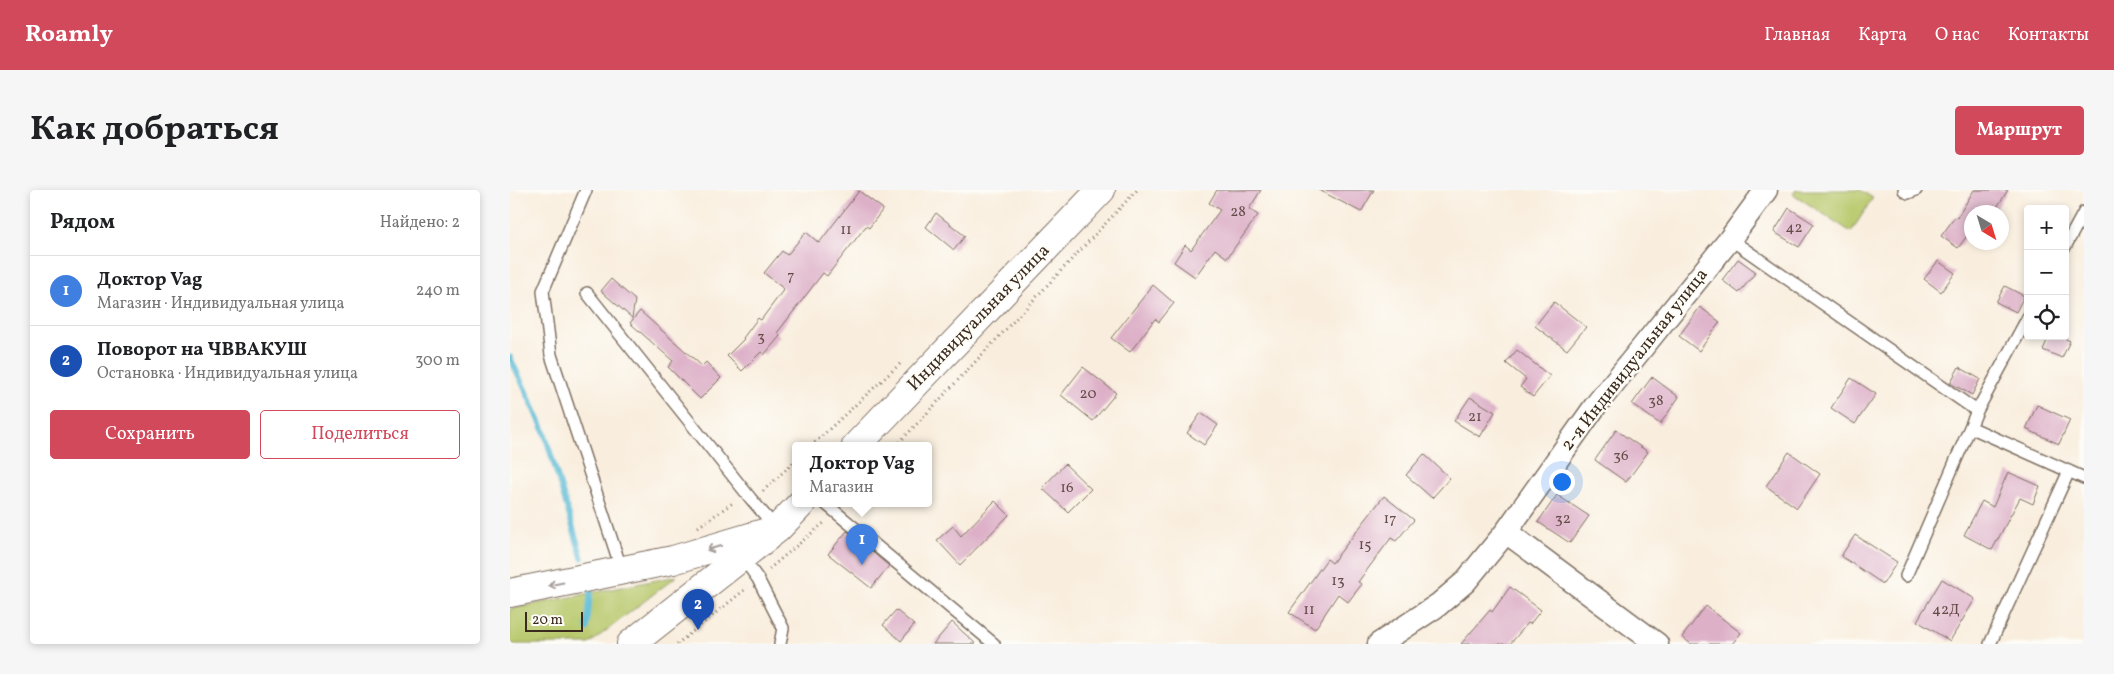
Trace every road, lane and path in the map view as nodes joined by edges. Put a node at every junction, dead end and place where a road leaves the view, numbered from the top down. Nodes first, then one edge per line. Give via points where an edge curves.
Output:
1 (586, 190) edge
2 (1101, 190) edge
3 (1137, 190) edge
4 (1766, 190) edge
5 (1904, 190) edge
6 (1916, 190) edge
7 (2084, 212) edge
8 (1730, 239) junction
9 (2069, 240) edge
10 (587, 293) dead end
11 (2024, 323) edge
12 (908, 356) dead end
13 (1977, 411) junction
14 (1970, 427) junction
15 (815, 442) edge
16 (860, 442) edge
17 (900, 442) edge
18 (792, 464) edge
19 (2069, 472) junction
20 (2084, 478) edge
21 (751, 499) junction
22 (798, 507) edge
23 (830, 507) edge
24 (697, 528) dead end
25 (777, 529) junction
26 (1506, 532) junction
27 (742, 557) junction
28 (622, 571) junction
29 (1906, 576) dead end
30 (510, 593) edge
31 (631, 644) edge
32 (780, 644) edge
33 (994, 644) edge
34 (1379, 644) edge
35 (1657, 644) edge
36 (1990, 644) edge

1 - 28 lane via 543,291 550,355
2 - 16 main road, Индивидуальная улица
3 - 17 path
4 - 8 street, 2-я Индивидуальная улица
5 - 6 lane via 1908,193
7 - 9 lane
8 - 13 lane
8 - 26 street, 2-я Индивидуальная улица via 1596,405
10 - 21 lane
11 - 13 lane
12 - 15 path
13 - 14 lane
14 - 19 lane
14 - 29 lane
18 - 21 path
19 - 20 lane
19 - 36 lane
21 - 24 path via 733,502
21 - 25 lane
22 - 25 main road
23 - 33 lane
25 - 27 main road
25 -> 28 main road via 673,560
26 - 34 street, 2-я Индивидуальная улица via 1465,582 1438,606
26 - 35 street
27 - 31 main road
27 - 32 lane via 758,579 783,628
28 -> 30 main road

